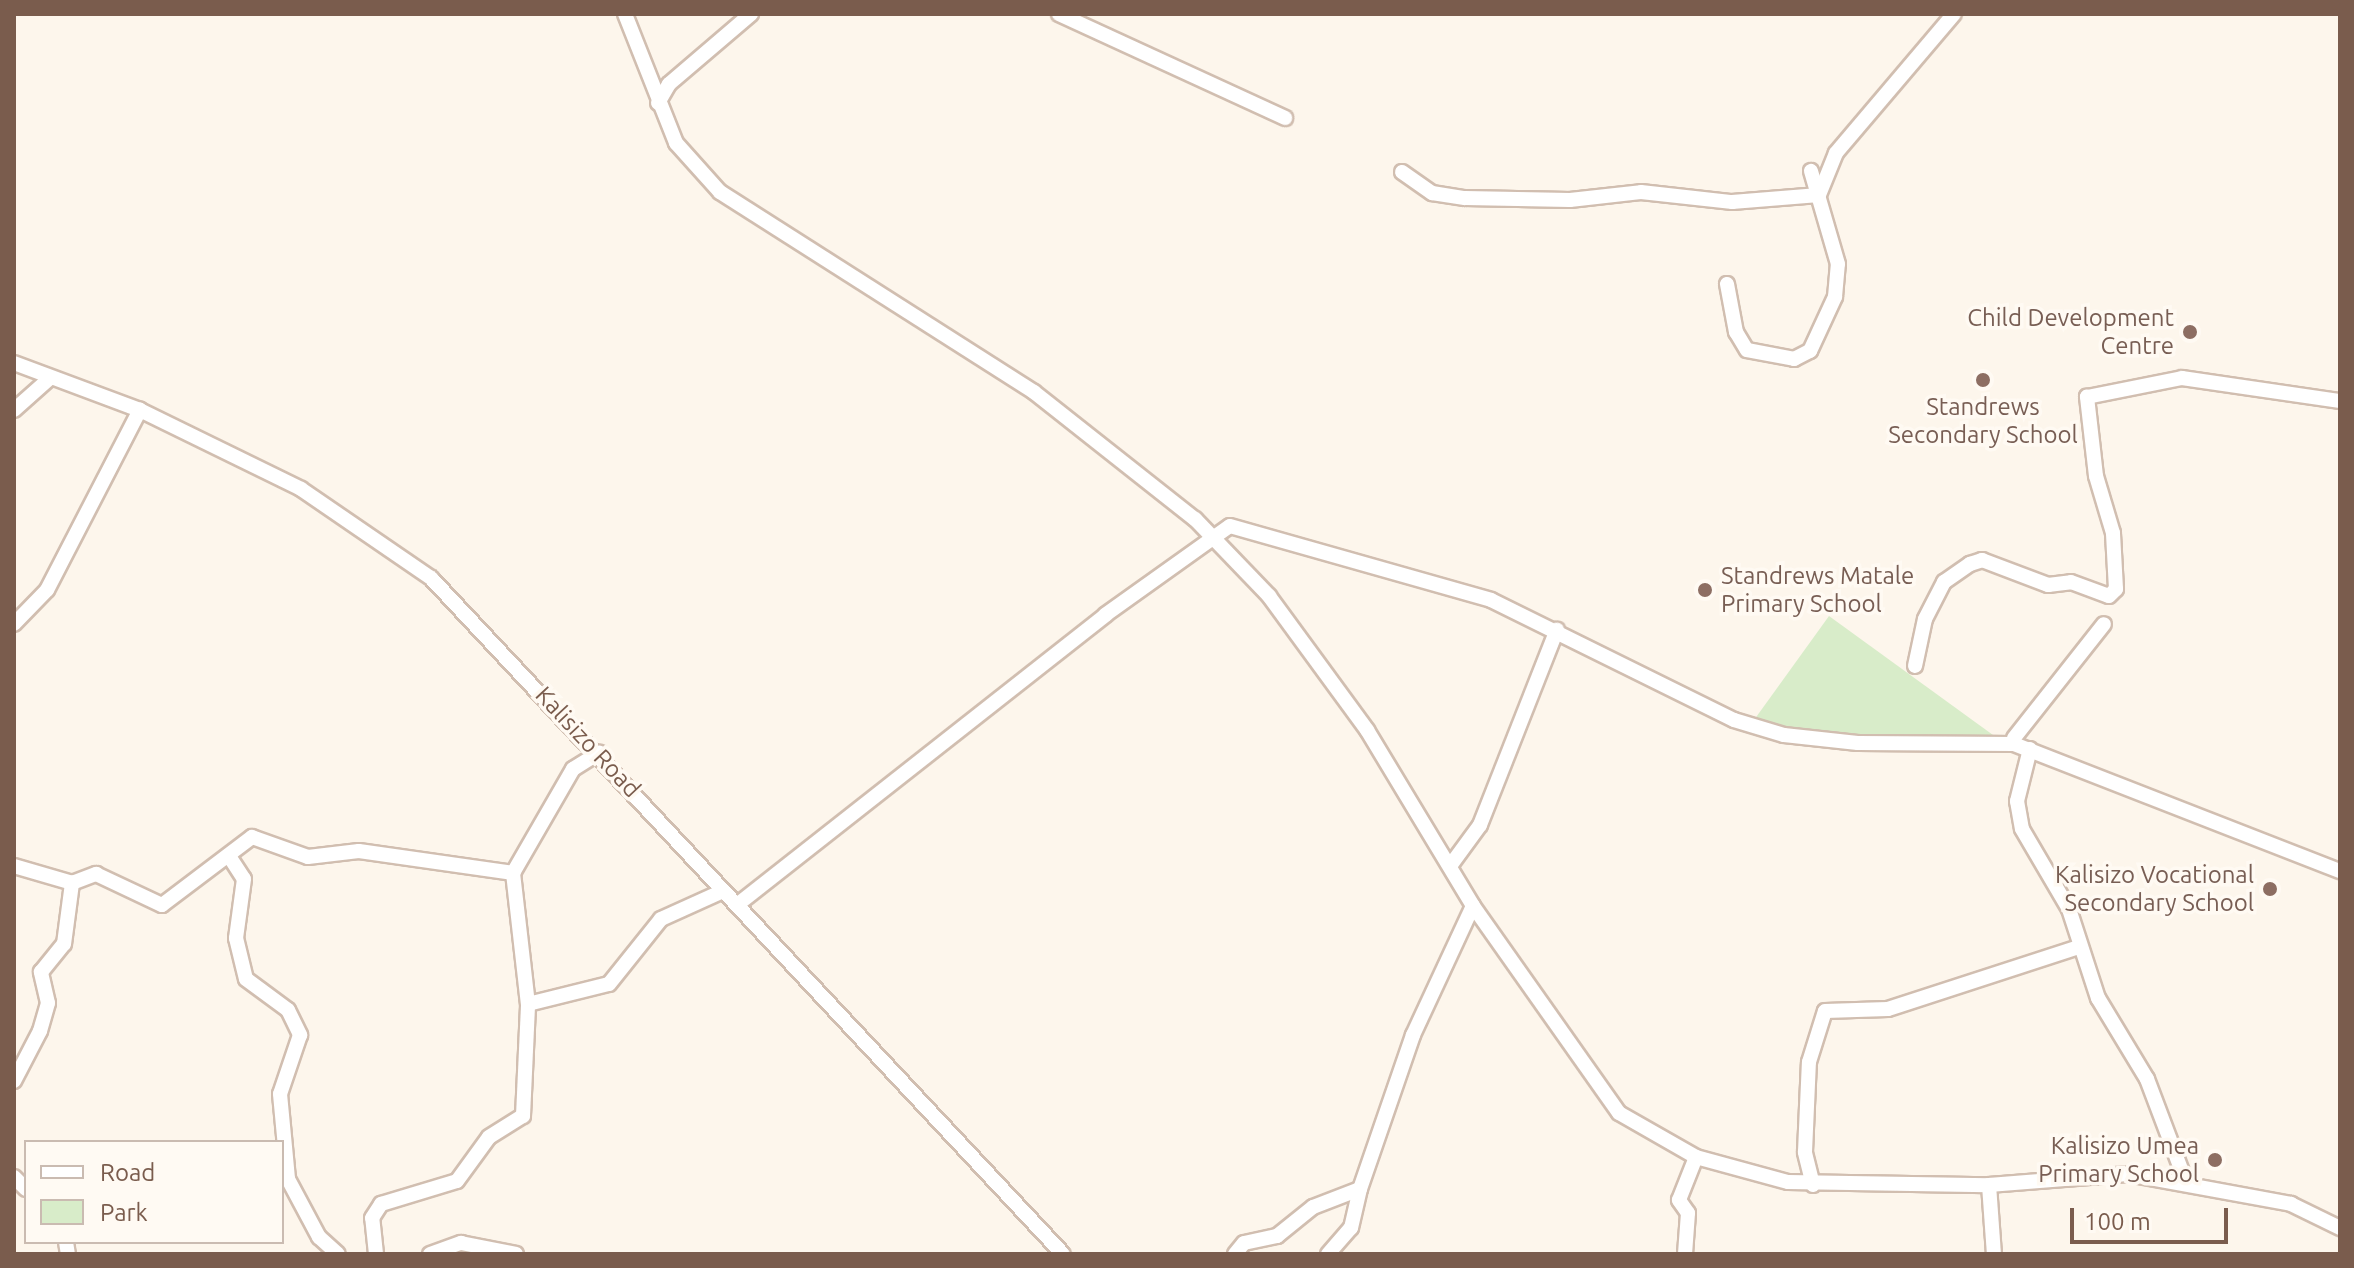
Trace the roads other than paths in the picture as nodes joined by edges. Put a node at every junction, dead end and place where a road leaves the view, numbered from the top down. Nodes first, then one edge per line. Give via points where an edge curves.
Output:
1 (625, 14) edge
2 (751, 14) edge
3 (1059, 14) edge
4 (1954, 14) edge
5 (658, 103) junction
6 (1285, 118) dead end
7 (1811, 171) dead end
8 (1402, 172) dead end
9 (1819, 195) junction
10 (1727, 284) dead end
11 (14, 363) edge
12 (50, 378) junction
13 (2340, 401) edge
14 (14, 410) edge
15 (140, 410) junction
16 (1210, 536) junction
17 (14, 624) edge
18 (2104, 624) dead end
19 (1557, 630) junction
20 (1915, 666) dead end
21 (2014, 738) dead end
22 (2030, 749) junction
23 (599, 753) junction
24 (229, 856) junction
25 (14, 866) edge
26 (1450, 866) junction
27 (2340, 871) edge
28 (513, 873) junction
29 (72, 883) junction
30 (723, 891) junction
31 (737, 905) junction
32 (1473, 906) junction
33 (2079, 947) junction
34 (528, 1004) junction
35 (14, 1081) edge
36 (1696, 1157) junction
37 (2186, 1182) junction
38 (1813, 1185) junction
39 (1989, 1185) junction
40 (1360, 1189) junction
41 (2340, 1228) edge
42 (338, 1254) edge
43 (376, 1254) edge
44 (430, 1254) edge
45 (516, 1254) edge
46 (1063, 1254) edge
47 (1235, 1254) edge
48 (1328, 1254) edge
49 (1685, 1254) edge
50 (1994, 1254) edge

1 - 5 street
2 - 5 street via 669,84
3 - 6 street
4 - 9 street via 1836,153
5 - 16 street via 689,163 747,215 1034,392
7 - 9 street
8 - 9 street via 1432,193 1465,198 1570,200 1641,192 1732,202
9 - 10 street via 1837,250 1838,279 1810,351 1794,359 1747,350 1736,332
11 - 12 street, Kalisizo Road
12 - 14 street
12 - 15 street, Kalisizo Road
13 - 20 street via 2182,378 2087,397 2096,476 2113,533 2116,589 2109,596 2071,582 2048,585 1982,560 1970,564 1944,582 1925,619
15 - 17 street via 47,590
15 - 23 street, Kalisizo Road via 327,504 403,556
16 - 19 street via 1230,526 1431,580
16 - 26 street via 1269,596 1367,730
16 - 31 street
18 - 21 street
19 - 22 street via 1734,720 1784,735
19 - 26 street via 1480,825
22 - 27 street
22 - 33 street via 2018,816 2069,909
23 - 28 street via 573,769
23 - 30 street, Kalisizo Road
24 - 28 street via 245,840 260,837 308,857 359,851
24 - 29 street via 162,905 96,874
24 - 42 street via 244,879 236,938 246,979 288,1010 300,1035 280,1094 288,1179 319,1237
25 - 29 street
26 - 32 street
28 - 34 street
29 - 35 street via 64,944 41,972 48,1003 40,1031
30 - 31 street, Kalisizo Road
30 - 34 street via 661,919 609,984
31 - 46 street, Kalisizo Road
32 - 36 street via 1619,1113
32 - 40 street via 1413,1035
33 - 37 street via 2098,998 2147,1079
33 - 38 street via 1888,1009 1825,1011 1809,1062 1805,1152
34 - 43 street via 523,1116 489,1137 457,1181 381,1204 372,1218
36 - 38 street
36 - 49 street via 1679,1200 1688,1213
37 - 39 street via 2071,1173
37 - 41 street via 2291,1204
38 - 39 street
39 - 50 street
40 - 47 street via 1313,1207 1277,1236 1244,1243
40 - 48 street via 1351,1228
44 - 45 street via 461,1243

